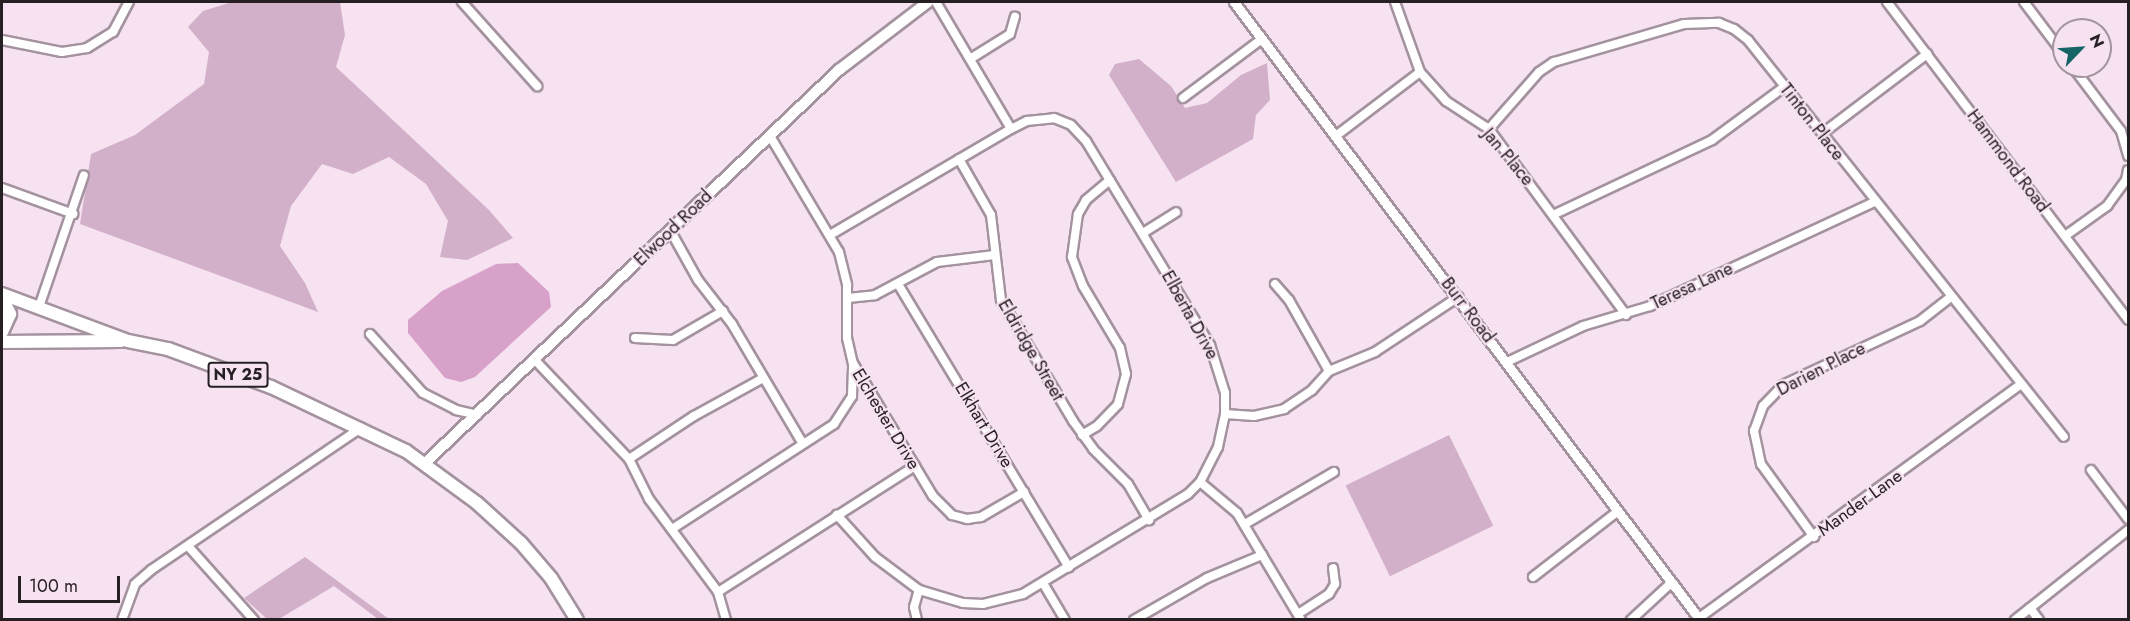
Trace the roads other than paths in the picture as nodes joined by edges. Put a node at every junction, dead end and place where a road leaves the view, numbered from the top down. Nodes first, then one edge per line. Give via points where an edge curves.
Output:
1 (129, 2) edge
2 (462, 2) edge
3 (928, 2) edge
4 (936, 2) edge
5 (1234, 2) edge
6 (1395, 2) edge
7 (1887, 2) edge
8 (2024, 2) edge
9 (1015, 17) dead end
10 (1262, 39) junction
11 (2052, 39) edge
12 (2, 40) edge
13 (1927, 54) junction
14 (970, 59) junction
15 (1420, 72) junction
16 (2081, 78) edge
17 (537, 86) dead end
18 (1784, 87) junction
19 (1183, 98) dead end
20 (1011, 129) junction
21 (1488, 129) junction
22 (1823, 133) junction
23 (1336, 135) junction
24 (770, 136) junction
25 (2128, 156) edge
26 (959, 159) junction
27 (2128, 170) edge
28 (84, 175) dead end
29 (1110, 180) junction
30 (2, 189) edge
31 (1874, 202) junction
32 (1176, 212) dead end
33 (73, 214) junction
34 (1555, 214) junction
35 (670, 230) junction
36 (1143, 232) junction
37 (830, 235) junction
38 (2065, 236) junction
39 (995, 255) junction
40 (898, 284) junction
41 (1275, 284) dead end
42 (2, 296) edge
43 (1458, 297) junction
44 (1951, 297) junction
45 (848, 298) junction
46 (39, 307) junction
47 (723, 311) junction
48 (1626, 315) junction
49 (2128, 320) edge
50 (2, 332) edge
51 (370, 334) dead end
52 (635, 338) dead end
53 (128, 341) junction
54 (2, 342) edge
55 (534, 359) junction
56 (1507, 362) junction
57 (853, 363) junction
58 (1329, 371) junction
59 (764, 378) junction
60 (2020, 385) junction
61 (1225, 414) junction
62 (477, 415) junction
63 (361, 428) junction
64 (1082, 435) junction
65 (2064, 437) dead end
66 (803, 444) junction
67 (629, 459) junction
68 (425, 463) junction
69 (915, 466) junction
70 (2091, 470) dead end
71 (1334, 472) dead end
72 (1200, 482) junction
73 (1024, 492) junction
74 (1618, 511) junction
75 (837, 515) junction
76 (2128, 519) edge
77 (1149, 520) junction
78 (1245, 524) junction
79 (672, 529) junction
80 (2128, 531) edge
81 (1814, 537) junction
82 (188, 546) junction
83 (1263, 555) junction
84 (1069, 567) junction
85 (1333, 568) dead end
86 (1533, 577) dead end
87 (1672, 582) junction
88 (1043, 583) junction
89 (919, 591) junction
90 (718, 592) junction
91 (2030, 608) junction
92 (1300, 617) edge
93 (1699, 619) edge
94 (122, 620) edge
95 (254, 620) edge
96 (578, 620) edge
97 (726, 620) edge
98 (917, 620) edge
99 (1065, 620) edge
100 (1134, 620) edge
101 (1631, 620) edge
102 (2015, 620) edge
103 (2039, 620) edge

1 - 12 street via 113,32 87,48 62,52
2 - 17 street
3 - 24 main road, Elwood Road via 839,70
4 - 14 street
5 - 10 street, Burr Road
6 - 15 street, Jan Place
7 - 13 street, Hammond Road
8 - 11 street
9 - 14 street via 1010,34
10 - 19 street
10 - 23 street, Burr Road
13 - 22 street
13 - 38 street, Hammond Road
14 - 20 street
15 - 21 street, Jan Place via 1446,101
15 - 23 street
16 - 25 street via 2121,131
18 - 21 street, Tinton Place via 1748,40 1734,29 1703,21 1554,62 1539,72
18 - 22 street, Tinton Place
18 - 34 street via 1712,140
20 - 26 street, Elberta Drive
20 - 29 street, Elberta Drive via 1042,118 1071,125
21 - 34 street, Jan Place
22 - 31 street, Tinton Place
23 - 43 street, Burr Road
24 - 35 main road, Elwood Road
24 - 37 street, Elchester Drive
26 - 37 street, Elberta Drive
26 - 39 street, Eldridge Street via 990,215
27 - 38 street via 2126,180 2106,206
28 - 33 street
29 - 36 street, Elberta Drive
29 - 64 street via 1086,200 1078,214 1072,256 1083,286 1120,348 1126,374 1118,404
30 - 33 street
31 - 44 street, Tinton Place
31 - 48 street, Teresa Lane
32 - 36 street
33 - 46 street
34 - 48 street, Jan Place
35 - 47 street via 698,280
35 - 55 main road, Elwood Road
36 - 61 street, Elberta Drive via 1216,357 1225,393
37 - 45 street, Elchester Drive via 845,270
38 - 49 street, Hammond Road
39 - 40 street via 937,262
39 - 64 street, Eldridge Street via 1001,300
40 - 45 street via 875,295
40 - 73 street, Elkhart Drive
41 - 58 street via 1289,300
42 - 46 main road, NY 25
42 - 50 main road via 10,314
43 - 56 street, Burr Road
43 - 58 street via 1375,352
44 - 60 street, Tinton Place
44 - 81 street, Darien Place via 1920,321 1783,385 1763,406 1754,431 1761,464
45 - 57 street, Elchester Drive via 847,338
46 - 53 main road, NY 25
47 - 52 street via 672,340
47 - 59 street
48 - 56 street, Teresa Lane via 1583,326
51 - 62 street via 423,393 456,410
53 - 54 main road
53 - 63 main road, NY 25 via 168,349 280,391
55 - 62 main road, Elwood Road
55 - 67 street
56 - 74 street, Burr Road
57 - 66 street via 852,396 843,412 834,424
57 - 69 street, Elchester Drive
58 - 61 street via 1312,390 1284,409 1254,416
59 - 66 street
59 - 67 street via 694,416
60 - 65 street, Tinton Place
60 - 81 street, Mander Lane
61 - 72 street, Elberta Drive via 1218,447
62 - 68 main road, Elwood Road
63 - 68 main road, NY 25
63 - 82 street
64 - 77 street, Eldridge Street via 1128,484
66 - 79 street
67 - 79 street via 649,499
68 - 96 main road, NY 25 via 521,543 551,578
69 - 73 street, Elchester Drive via 941,507 952,515 981,518
69 - 75 street
70 - 76 street
71 - 78 street
72 - 77 street, Elberta Drive
72 - 78 street via 1238,513
73 - 84 street, Elkhart Drive
74 - 86 street
74 - 87 street, Burr Road
75 - 89 street via 875,557
75 - 90 street
77 - 84 street, Elberta Drive
78 - 83 street
79 - 90 street
80 - 91 street
81 - 93 street, Mander Lane
82 - 94 street via 135,584
82 - 95 street
83 - 92 street
83 - 100 street via 1207,578
84 - 88 street, Elberta Drive
85 - 92 street via 1335,584 1329,594
87 - 93 street, Burr Road
87 - 101 street
88 - 89 street, Elberta Drive via 1023,594 982,604
88 - 99 street
89 - 98 street via 914,607
90 - 97 street
91 - 102 street
91 - 103 street

